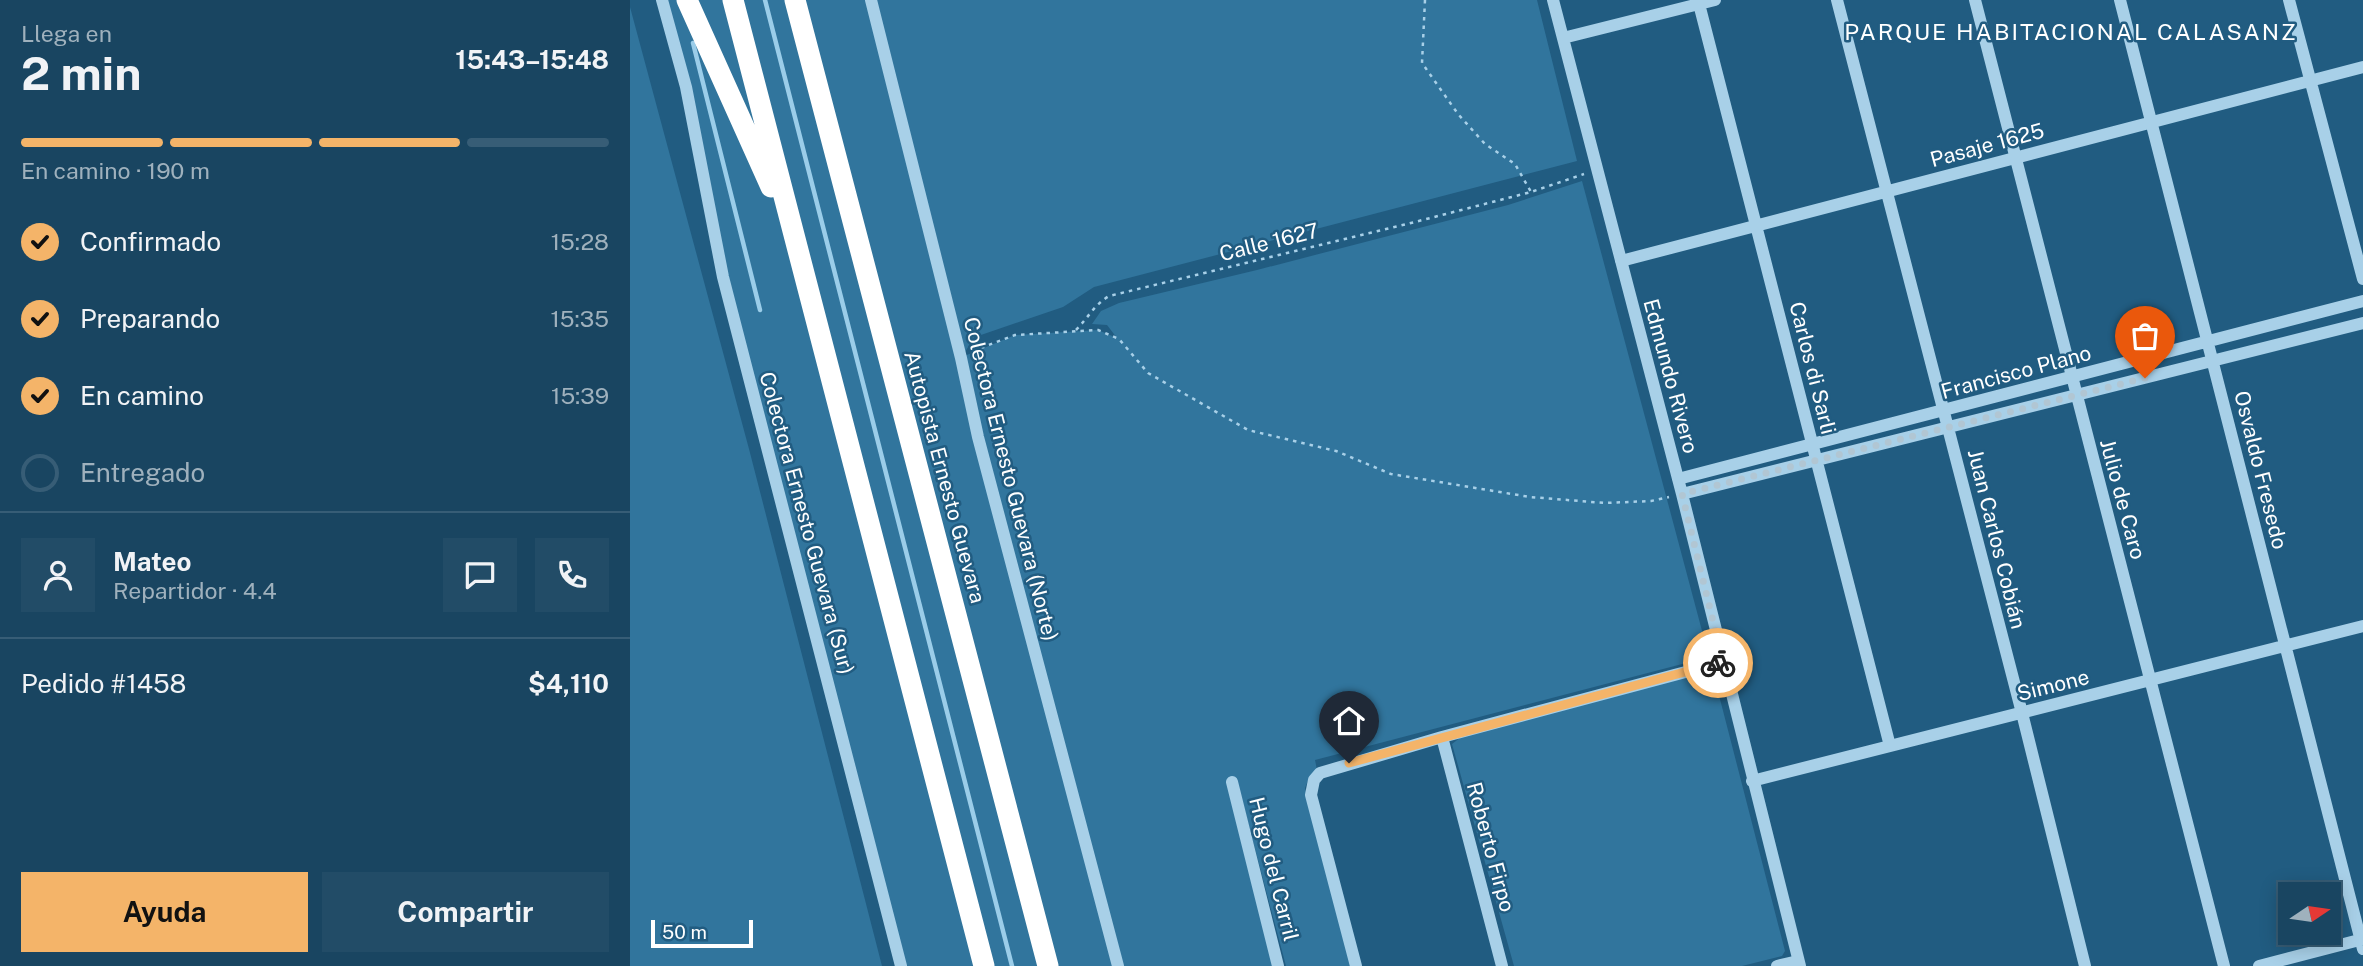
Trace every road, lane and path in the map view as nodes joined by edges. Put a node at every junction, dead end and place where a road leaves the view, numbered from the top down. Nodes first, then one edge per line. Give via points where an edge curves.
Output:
1 (662, 0) edge
2 (687, 0) edge
3 (733, 0) edge
4 (795, 0) edge
5 (871, 0) edge
6 (1425, 0) edge
7 (1553, 0) edge
8 (1715, 0) edge
9 (1837, 0) edge
10 (1975, 0) edge
11 (2120, 0) edge
12 (2289, 0) edge
13 (1698, 2) edge
14 (1563, 38) junction
15 (2363, 67) edge
16 (2310, 81) junction
17 (2152, 122) junction
18 (2015, 158) junction
19 (1598, 171) junction
20 (1887, 191) junction
21 (1531, 192) junction
22 (1756, 226) junction
23 (800, 256) junction
24 (1621, 261) junction
25 (2363, 279) edge
26 (2363, 301) edge
27 (2363, 323) edge
28 (1075, 330) junction
29 (2208, 341) junction
30 (961, 358) junction
31 (2213, 360) junction
32 (2071, 377) junction
33 (2076, 395) junction
34 (1944, 410) junction
35 (1949, 427) junction
36 (1813, 444) junction
37 (1817, 460) junction
38 (1678, 480) junction
39 (1682, 494) junction
40 (2363, 626) edge
41 (2286, 646) junction
42 (1723, 662) junction
43 (2150, 680) junction
44 (2022, 713) junction
45 (1442, 737) junction
46 (1890, 746) junction
47 (1752, 781) junction
48 (1232, 782) dead end
49 (2362, 942) edge
50 (1799, 963) edge
51 (901, 966) edge
52 (984, 966) edge
53 (1048, 966) edge
54 (1118, 966) edge
55 (1278, 966) edge
56 (1356, 966) edge
57 (1502, 966) edge
58 (1777, 966) edge
59 (2085, 966) edge
60 (2224, 966) edge
61 (2259, 966) edge

1 - 51 street, Colectora Ernesto Guevara (Sur) via 685,87 723,277
2 - 23 highway
3 - 23 highway
4 - 53 highway, Autopista Ernesto Guevara
5 - 30 street, Colectora Ernesto Guevara (Norte)
6 - 21 path via 1422,63 1485,144 1515,164
7 - 14 street, Edmundo Rivero
8 - 13 street
9 - 20 street, Juan Carlos Cobián
10 - 18 street, Julio de Caro
11 - 17 street, Osvaldo Fresedo
12 - 16 street
13 - 14 street
13 - 22 street, Carlos di Sarli
14 - 19 street, Edmundo Rivero
15 - 16 street, Pasaje 1625
16 - 17 street, Pasaje 1625
16 - 25 street
17 - 18 street, Pasaje 1625
17 - 29 street, Osvaldo Fresedo
18 - 20 street, Pasaje 1625
18 - 32 street, Julio de Caro
19 - 21 path, Calle 1627
19 - 24 street, Edmundo Rivero
20 - 22 street, Pasaje 1625
20 - 34 street, Juan Carlos Cobián
21 - 28 path, Calle 1627 via 1109,296 1095,304
22 - 24 street, Pasaje 1625
22 - 36 street, Carlos di Sarli
23 - 52 highway
24 - 38 street, Edmundo Rivero
26 - 29 street, Francisco Plano
27 - 31 street, Francisco Plano
28 - 30 path via 1015,335
28 - 39 path via 1098,330 1119,339 1148,373 1248,430 1336,452 1391,474 1530,497 1605,503
29 - 31 street, Osvaldo Fresedo
29 - 32 street, Francisco Plano
30 - 54 street, Colectora Ernesto Guevara (Norte)
31 - 33 street, Francisco Plano
31 - 41 street, Osvaldo Fresedo
32 - 33 street, Julio de Caro
32 - 34 street, Francisco Plano
33 - 35 street, Francisco Plano
33 - 43 street, Julio de Caro
34 - 35 street, Juan Carlos Cobián
34 - 36 street, Francisco Plano
35 - 37 street, Francisco Plano
35 - 44 street, Juan Carlos Cobián
36 - 37 street, Carlos di Sarli
36 - 38 street, Francisco Plano
37 - 39 street, Francisco Plano
37 - 46 street, Carlos di Sarli
38 - 39 street, Edmundo Rivero
39 - 42 street, Edmundo Rivero
40 - 41 street, Simone
41 - 43 street, Simone
41 - 49 street, Osvaldo Fresedo
42 - 45 street
42 - 47 street, Edmundo Rivero
43 - 44 street, Simone
43 - 60 street, Julio de Caro
44 - 46 street, Simone
44 - 59 street, Juan Carlos Cobián
45 - 56 street via 1320,772 1314,780 1311,795
45 - 57 street, Roberto Firpo
46 - 47 street, Simone
47 - 50 street, Edmundo Rivero
48 - 55 street, Hugo del Carril
49 - 61 street
50 - 58 street

